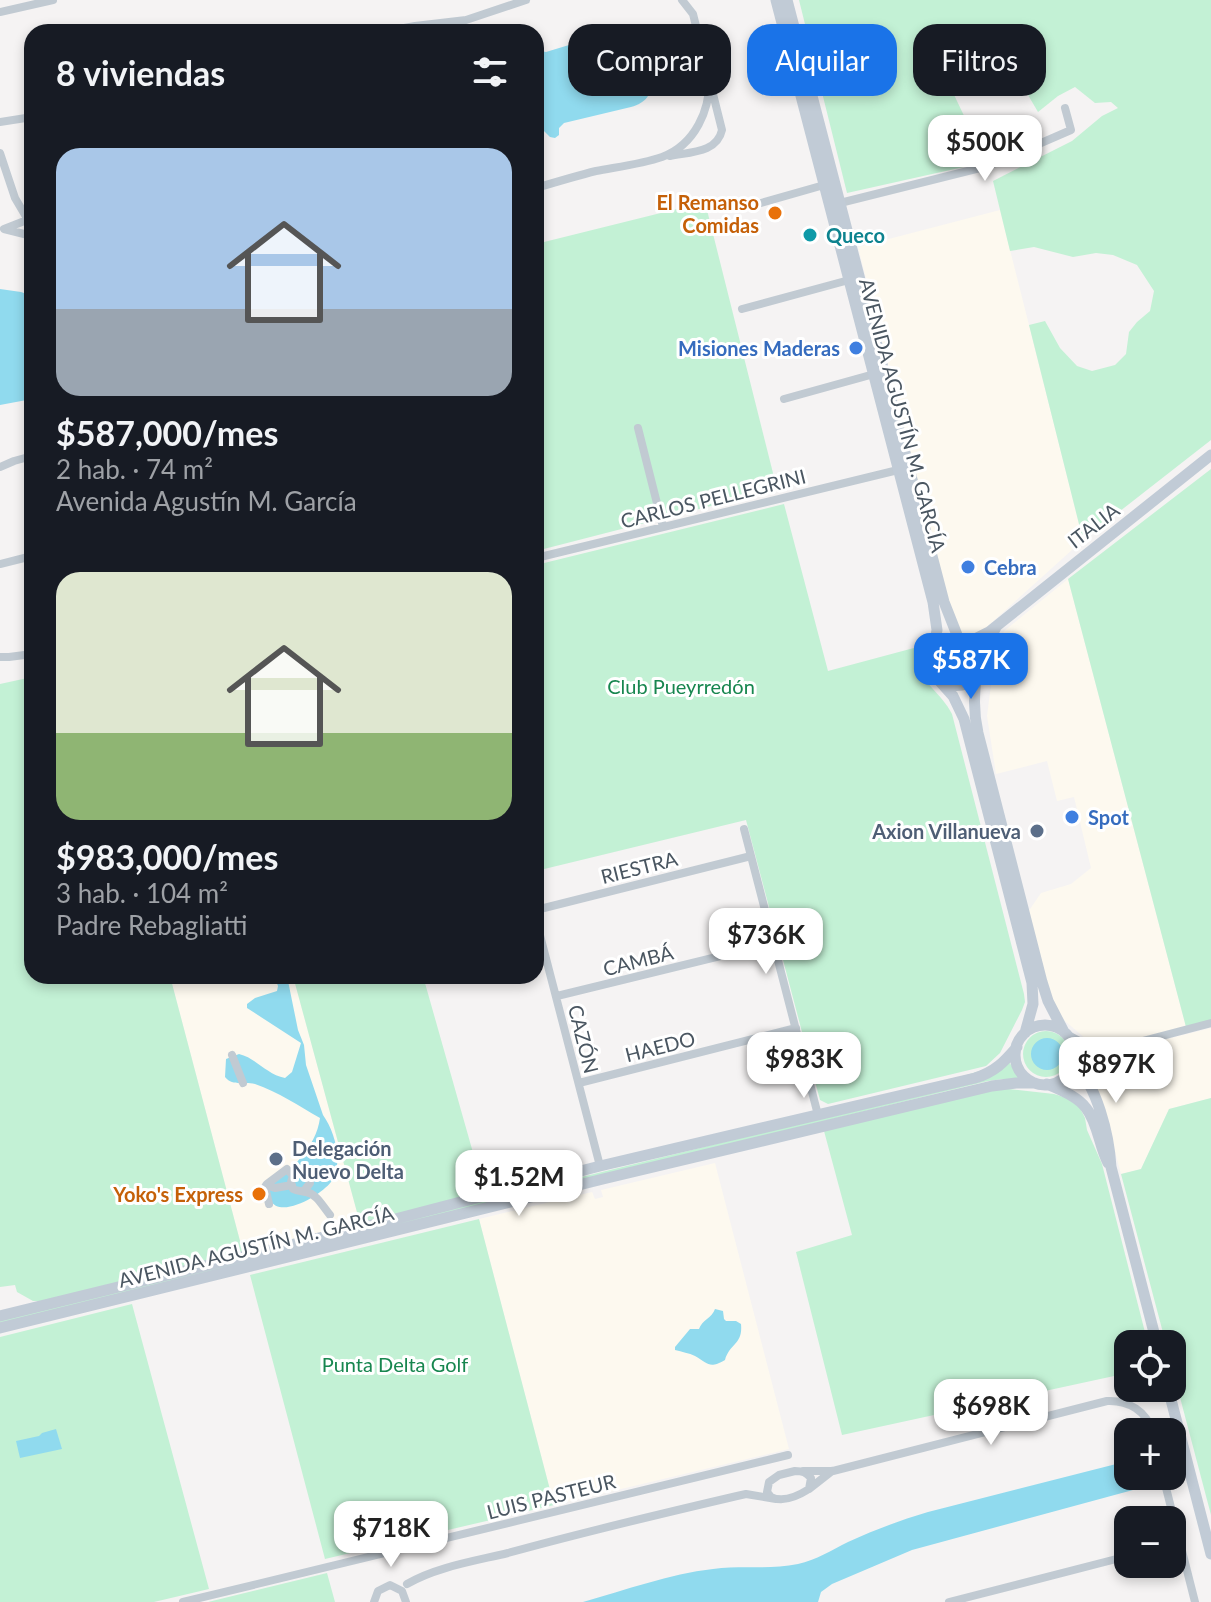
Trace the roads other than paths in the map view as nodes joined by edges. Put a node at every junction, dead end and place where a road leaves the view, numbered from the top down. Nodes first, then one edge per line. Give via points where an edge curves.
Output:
1 (53, 0) edge
2 (526, 0) edge
3 (682, 0) edge
4 (689, 0) edge
5 (776, 0) edge
6 (787, 0) edge
7 (0, 12) edge
8 (693, 14) junction
9 (438, 24) edge
10 (696, 24) edge
11 (709, 96) edge
12 (714, 96) edge
13 (1065, 108) dead end
14 (5, 122) edge
15 (0, 133) edge
16 (0, 153) edge
17 (662, 157) junction
18 (824, 185) junction
19 (544, 186) edge
20 (761, 203) dead end
21 (840, 203) junction
22 (24, 211) edge
23 (24, 221) edge
24 (2, 230) edge
25 (24, 233) edge
26 (849, 280) junction
27 (742, 309) dead end
28 (874, 374) junction
29 (784, 399) dead end
30 (638, 428) dead end
31 (1211, 455) edge
32 (24, 458) edge
33 (0, 467) edge
34 (898, 470) junction
35 (663, 527) junction
36 (544, 556) edge
37 (24, 558) edge
38 (0, 564) edge
39 (998, 623) junction
40 (961, 640) junction
41 (933, 654) junction
42 (24, 655) edge
43 (0, 657) edge
44 (978, 668) junction
45 (944, 684) junction
46 (744, 829) dead end
47 (751, 856) junction
48 (544, 908) edge
49 (774, 943) junction
50 (544, 949) edge
51 (557, 996) junction
52 (1211, 1023) edge
53 (796, 1028) junction
54 (1025, 1033) junction
55 (1066, 1034) junction
56 (1017, 1047) junction
57 (1108, 1050) junction
58 (232, 1055) dead end
59 (1074, 1061) junction
60 (243, 1083) dead end
61 (579, 1083) junction
62 (1041, 1084) junction
63 (818, 1115) junction
64 (600, 1166) junction
65 (1111, 1167) junction
66 (293, 1181) junction
67 (266, 1185) junction
68 (304, 1191) junction
69 (269, 1204) dead end
70 (330, 1215) dead end
71 (0, 1316) edge
72 (0, 1328) edge
73 (1153, 1330) edge
74 (1172, 1402) edge
75 (1145, 1418) edge
76 (788, 1455) dead end
77 (803, 1471) junction
78 (833, 1471) junction
79 (769, 1482) junction
80 (809, 1489) junction
81 (746, 1494) junction
82 (776, 1499) junction
83 (1211, 1554) edge
84 (1114, 1560) edge
85 (1186, 1575) edge
86 (407, 1584) junction
87 (394, 1586) junction
88 (405, 1600) edge
89 (183, 1602) edge
90 (374, 1602) edge
91 (949, 1602) edge
92 (1195, 1602) edge

1 - 7 street
2 - 9 street
3 - 8 street
4 - 8 street
5 - 18 main road, AVENIDA AGUSTÍN M. GARCÍA
6 - 21 main road, AVENIDA AGUSTÍN M. GARCÍA
8 - 10 street
11 - 17 street via 697,128
12 - 17 street via 722,130 713,146
13 - 21 street via 1071,130 1008,159
14 - 15 street
16 - 22 street
17 - 19 street
18 - 20 street
18 - 26 main road, AVENIDA AGUSTÍN M. GARCÍA
21 - 40 main road, AVENIDA AGUSTÍN M. GARCÍA via 944,602
23 - 24 street
24 - 25 street
26 - 27 street
26 - 28 main road, AVENIDA AGUSTÍN M. GARCÍA
28 - 29 street
28 - 34 main road, AVENIDA AGUSTÍN M. GARCÍA
30 - 35 street
31 - 39 main road, ITALIA
32 - 33 street
34 - 35 street, CARLOS PELLEGRINI
34 - 41 main road, AVENIDA AGUSTÍN M. GARCÍA via 936,617
35 - 36 street, CARLOS PELLEGRINI
37 - 38 street
39 - 40 main road, ITALIA via 983,635
39 - 44 main road, ITALIA
40 - 41 main road via 942,643
40 - 44 main road via 974,650
41 - 45 main road via 932,669
42 - 43 street
44 - 45 main road via 962,686
44 - 55 main road via 974,717 1042,982
45 - 54 main road via 964,719 1032,983
46 - 47 street
47 - 48 street, RIESTRA
47 - 49 street
49 - 51 street, CAMBÁ
49 - 53 street
50 - 51 street, CAZÓN
51 - 61 street, CAZÓN
52 - 57 street
53 - 61 street, HAEDO
53 - 63 street
54 - 55 main road via 1048,1025
54 - 56 main road
55 - 57 street
55 - 59 main road
56 - 62 main road via 1021,1072
56 - 63 main road, AVENIDA AGUSTÍN M. GARCÍA via 987,1074
57 - 59 street
58 - 60 street
59 - 62 main road via 1061,1080
59 - 65 main road via 1105,1126
61 - 64 street, CAZÓN
62 - 65 main road via 1075,1098 1087,1110
62 - 72 main road, AVENIDA AGUSTÍN M. GARCÍA via 998,1084
63 - 64 main road, AVENIDA AGUSTÍN M. GARCÍA
64 - 71 main road, AVENIDA AGUSTÍN M. GARCÍA
65 - 73 main road
66 - 67 street via 275,1188
66 - 67 street via 287,1169
66 - 68 street via 293,1189
66 - 68 street via 301,1173 308,1176
67 - 69 street
68 - 70 street
74 - 83 main road
75 - 78 street via 1125,1403 1107,1401
76 - 89 street, LUIS PASTEUR
77 - 78 street
77 - 79 street
77 - 80 street via 811,1478
78 - 80 street
79 - 81 street
79 - 82 street via 767,1492
80 - 82 street
81 - 82 street
81 - 86 street via 604,1527
84 - 91 street
85 - 92 street
86 - 87 street
86 - 88 street
87 - 88 street
87 - 90 street via 381,1588

